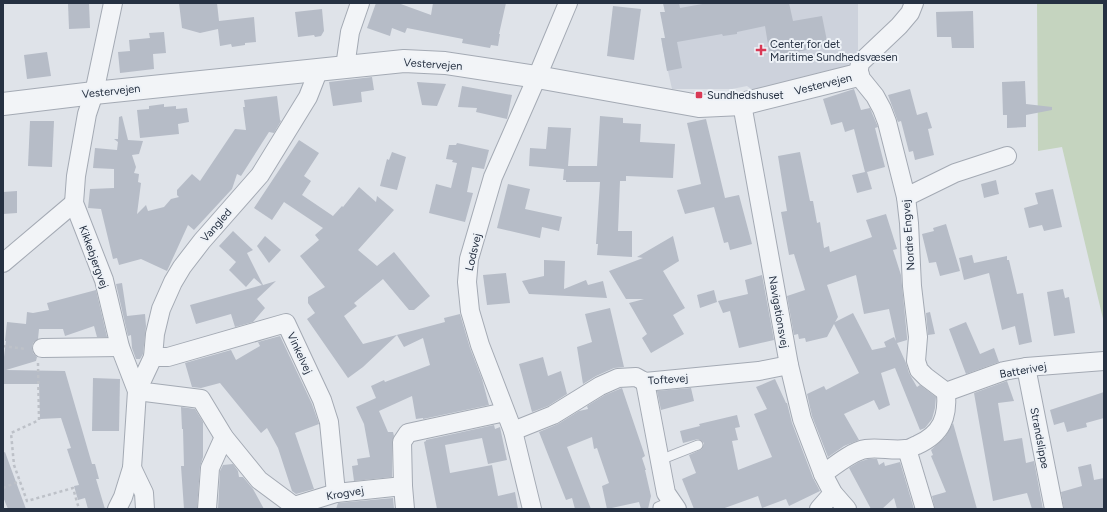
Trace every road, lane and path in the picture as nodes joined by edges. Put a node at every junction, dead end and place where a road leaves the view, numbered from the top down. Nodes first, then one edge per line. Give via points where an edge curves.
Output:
1 (113, 3) edge
2 (360, 3) edge
3 (568, 3) edge
4 (914, 3) edge
5 (345, 67) junction
6 (319, 69) junction
7 (858, 75) junction
8 (537, 77) junction
9 (94, 93) junction
10 (3, 104) edge
11 (742, 104) junction
12 (1007, 156) dead end
13 (906, 197) junction
14 (74, 203) junction
15 (3, 263) edge
16 (3, 346) edge
17 (120, 347) junction
18 (40, 350) junction
19 (153, 357) junction
20 (1104, 361) edge
21 (789, 365) junction
22 (1026, 367) junction
23 (645, 382) junction
24 (137, 391) junction
25 (946, 392) junction
26 (505, 412) junction
27 (513, 431) junction
28 (224, 436) junction
29 (698, 446) dead end
30 (907, 449) junction
31 (660, 460) junction
32 (132, 468) junction
33 (823, 474) junction
34 (20, 481) junction
35 (403, 486) junction
36 (3, 488) edge
37 (336, 493) junction
38 (833, 493) junction
39 (669, 506) edge
40 (294, 508) edge
41 (79, 509) edge
42 (117, 509) edge
43 (145, 509) edge
44 (207, 509) edge
45 (405, 509) edge
46 (532, 509) edge
47 (819, 509) edge
48 (847, 509) edge
49 (925, 509) edge
50 (1054, 509) edge

1 - 9 street, Kikkebjergvej
2 - 5 street via 350,32
3 - 8 street, Lodsvej
4 - 7 street via 910,13 899,26 860,63
5 - 6 street, Vestervejen
5 - 8 street, Vestervejen via 404,61 438,63
6 - 9 street, Vestervejen
6 - 19 street, Vangled via 308,97 260,175 202,241 173,282 161,308
7 - 11 street, Vestervejen
7 - 13 street, Nordre Engvej via 876,96 882,109
8 - 11 street, Vestervejen via 699,106
8 - 26 street, Lodsvej via 492,177 469,259 467,282 470,311
9 - 10 street, Vestervejen
9 - 14 street, Kikkebjergvej via 87,114
11 - 21 street, Navigationsvej
12 - 13 street via 955,173
13 - 25 street, Nordre Engvej via 918,337 916,361 926,377
14 - 15 street
14 - 17 street, Kikkebjergvej via 104,280
16 - 18 path
17 - 18 street
17 - 24 street, Kikkebjergvej
18 - 34 path via 39,420 11,433 14,465
19 - 24 street, Vangled
19 - 37 street, Vinkelvej via 168,357 286,323 322,400 329,422
20 - 22 street, Batterivej
21 - 23 street, Toftevej via 759,371
21 - 33 street, Navigationsvej via 802,419
22 - 25 street, Batterivej via 1004,371
22 - 50 street, Strandslippe
23 - 27 street, Toftevej via 636,377 618,378 553,415
23 - 31 street
24 - 28 street, Krogvej via 201,399
24 - 32 street, Kikkebjergvej
25 - 30 street via 947,407 944,420 937,432
26 - 27 street, Lodsvej
26 - 35 street via 408,433 402,442
27 - 46 street, Lodsvej
28 - 40 street, Krogvej via 259,480
28 - 44 street via 210,468
29 - 31 lane
30 - 33 street via 865,449
30 - 49 street
31 - 39 street
32 - 42 street, Kikkebjergvej
32 - 43 street via 144,493
33 - 38 street, Navigationsvej
34 - 36 path
34 - 41 path via 28,501 73,488
35 - 37 street, Krogvej
35 - 45 street
37 - 40 street, Krogvej
38 - 47 street
38 - 48 street, Navigationsvej

